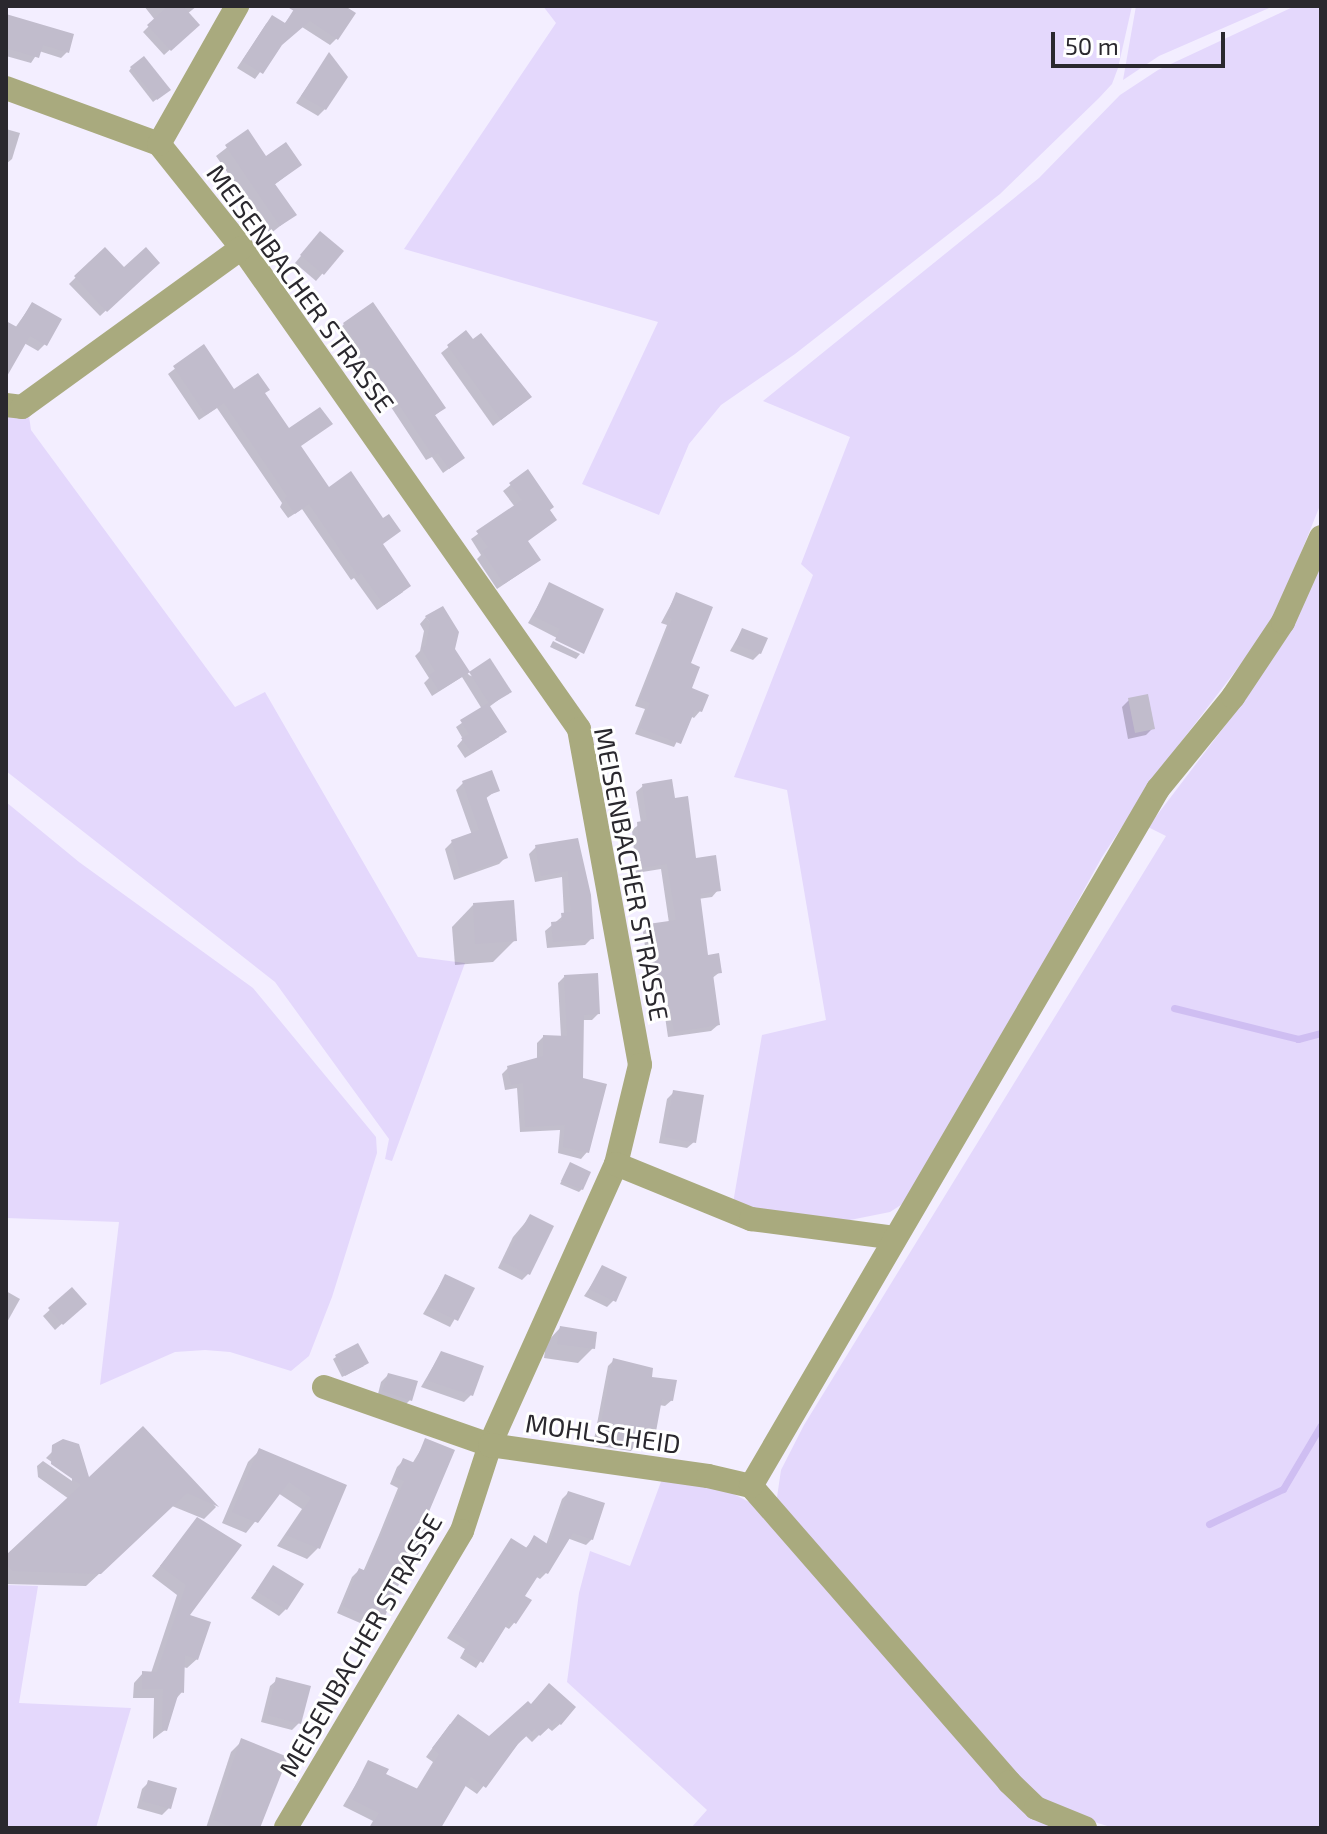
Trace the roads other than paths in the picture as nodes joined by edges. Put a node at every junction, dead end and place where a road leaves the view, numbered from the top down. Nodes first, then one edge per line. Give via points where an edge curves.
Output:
1 (237, 6) edge
2 (6, 88) edge
3 (159, 144) junction
4 (242, 248) junction
5 (6, 405) edge
6 (1321, 537) edge
7 (616, 1164) junction
8 (895, 1238) junction
9 (324, 1387) dead end
10 (490, 1445) junction
11 (751, 1486) junction
12 (286, 1828) edge
13 (1085, 1828) edge

1 - 3 street
2 - 3 street
3 - 4 street, MEISENBACHER STRASSE
4 - 5 street via 22,407
4 - 7 street, MEISENBACHER STRASSE via 579,729 640,1065
6 - 8 street via 1283,622 1233,697 1158,789
7 - 8 street via 751,1219
7 - 10 street, MEISENBACHER STRASSE
8 - 11 street
9 - 10 street, MOHLSCHEID
10 - 11 street, MOHLSCHEID
10 - 12 street, MEISENBACHER STRASSE via 462,1531
11 - 13 street via 1009,1782 1036,1808

